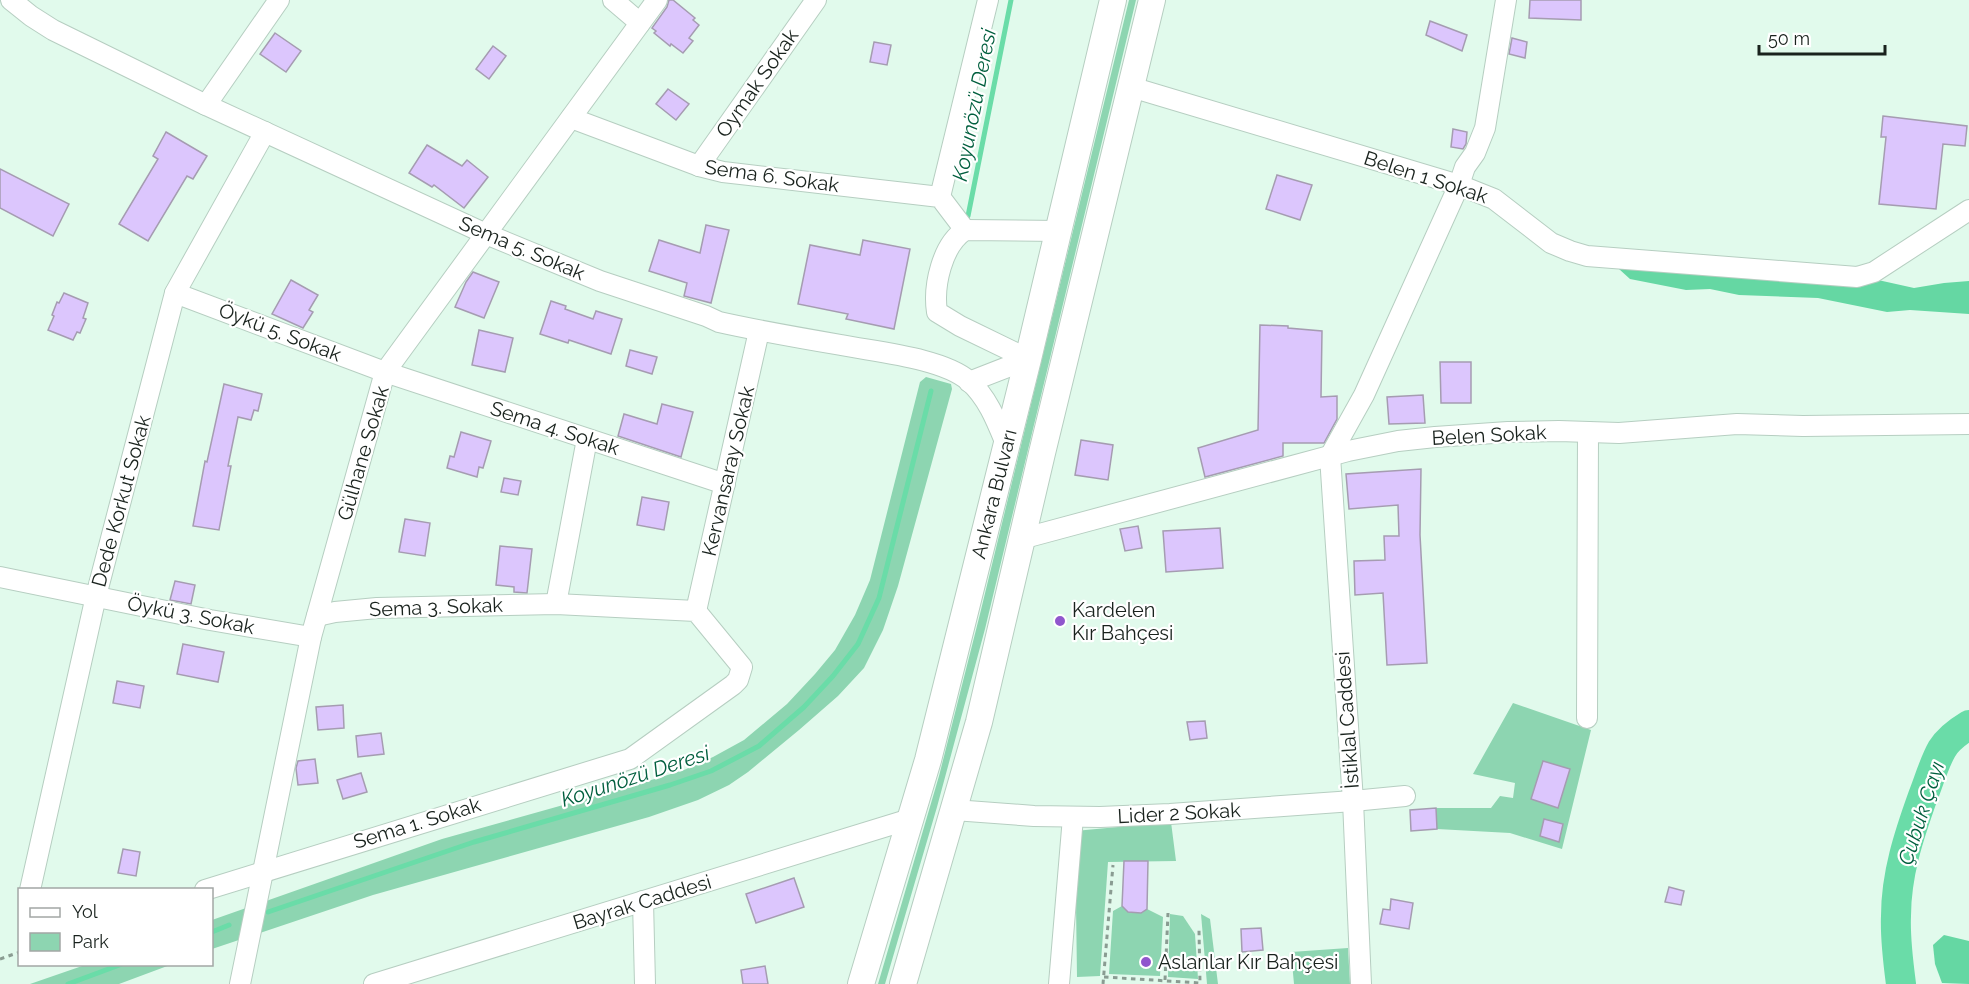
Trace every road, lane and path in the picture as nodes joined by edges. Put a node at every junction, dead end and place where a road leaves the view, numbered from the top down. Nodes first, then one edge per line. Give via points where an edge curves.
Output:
1 (11, 0) edge
2 (279, 0) edge
3 (613, 0) edge
4 (657, 0) edge
5 (816, 0) edge
6 (988, 0) edge
7 (1113, 0) edge
8 (1152, 0) edge
9 (1506, 0) edge
10 (640, 23) junction
11 (1131, 87) junction
12 (206, 105) junction
13 (571, 118) junction
14 (265, 132) junction
15 (699, 166) junction
16 (1459, 184) junction
17 (940, 197) junction
18 (1969, 210) edge
19 (964, 230) junction
20 (1059, 231) junction
21 (486, 234) junction
22 (175, 293) junction
23 (759, 331) junction
24 (1028, 359) junction
25 (385, 372) junction
26 (969, 381) junction
27 (1969, 424) edge
28 (1588, 432) junction
29 (587, 439) junction
30 (1006, 444) junction
31 (1330, 456) junction
32 (725, 484) junction
33 (1021, 539) junction
34 (0, 577) edge
35 (96, 596) junction
36 (556, 604) junction
37 (696, 611) junction
38 (317, 616) junction
39 (311, 638) junction
40 (1587, 718) dead end
41 (1405, 796) dead end
42 (1353, 801) junction
43 (954, 810) junction
44 (1073, 817) junction
45 (910, 819) junction
46 (1113, 865) dead end
47 (263, 870) junction
48 (30, 888) edge
49 (211, 888) edge
50 (643, 901) junction
51 (1168, 913) dead end
52 (1199, 930) dead end
53 (18, 953) edge
54 (0, 959) edge
55 (1104, 977) junction
56 (1132, 978) junction
57 (1165, 980) junction
58 (240, 984) edge
59 (374, 984) edge
60 (645, 984) edge
61 (861, 984) edge
62 (903, 984) edge
63 (1059, 984) edge
64 (1103, 984) edge
65 (1132, 984) edge
66 (1361, 984) edge

1 - 12 street, Sema 5. Sokak via 53,30
2 - 12 street
3 - 10 street
4 - 10 street, Gülhane Sokak
5 - 15 street, Oymak Sokak
6 - 17 street
7 - 20 main road, Ankara Bulvarı
8 - 11 main road, Ankara Bulvarı
9 - 16 street via 1485,128
10 - 13 street, Gülhane Sokak
11 - 16 street, Belen 1 Sokak
11 - 33 main road, Ankara Bulvarı
12 - 14 street, Sema 5. Sokak
13 - 15 street, Sema 6. Sokak
13 - 21 street, Gülhane Sokak
14 - 21 street, Sema 5. Sokak
14 - 22 street, Dede Korkut Sokak
15 - 17 street, Sema 6. Sokak
16 - 18 street, Belen 1 Sokak via 1494,199 1551,243 1587,256 1857,277 1874,272
16 - 31 street via 1364,395
17 - 19 street
19 - 20 street
19 - 24 street via 948,247 938,279 937,312
20 - 24 main road, Ankara Bulvarı
21 - 23 street, Sema 5. Sokak via 600,281 719,322
21 - 25 street, Gülhane Sokak
22 - 25 street, Öykü 5. Sokak
22 - 35 street, Dede Korkut Sokak
23 - 26 street, Sema 5. Sokak via 914,359 956,372
23 - 32 street, Kervansaray Sokak
24 - 26 street
24 - 30 main road, Ankara Bulvarı
25 - 29 street, Sema 4. Sokak
25 - 38 street, Gülhane Sokak
26 - 30 street, Sema 5. Sokak via 982,396
27 - 28 street, Belen Sokak via 1737,424 1648,432
28 - 31 street, Belen Sokak via 1435,437
28 - 40 street
29 - 32 street, Sema 4. Sokak
29 - 36 street
30 - 45 main road, Ankara Bulvarı
31 - 33 street, Belen Sokak
31 - 42 street, İstiklal Caddesi
32 - 37 street, Kervansaray Sokak
33 - 43 main road, Ankara Bulvarı via 979,722
34 - 35 street, Öykü 3. Sokak
35 - 39 street, Öykü 3. Sokak
35 - 48 street, Dede Korkut Sokak
36 - 37 street, Sema 3. Sokak
36 - 38 street, Sema 3. Sokak via 376,608
37 - 47 street, Sema 1. Sokak via 742,667 738,680 630,759
38 - 39 street, Gülhane Sokak
39 - 47 street, Gülhane Sokak
41 - 42 street, Lider 2 Sokak
42 - 44 street, Lider 2 Sokak
42 - 66 street, İstiklal Caddesi
43 - 44 street, Lider 2 Sokak
43 - 62 main road, Ankara Bulvarı
44 - 63 street
45 - 50 street, Bayrak Caddesi
45 - 61 main road, Ankara Bulvarı
46 - 55 path
47 - 49 street, Sema 1. Sokak
47 - 58 street, Gülhane Sokak
50 - 59 street, Bayrak Caddesi
50 - 60 street
51 - 57 path
52 - 57 path via 1200,983
53 - 54 path
55 - 56 path
55 - 64 path
56 - 57 path
56 - 65 path

